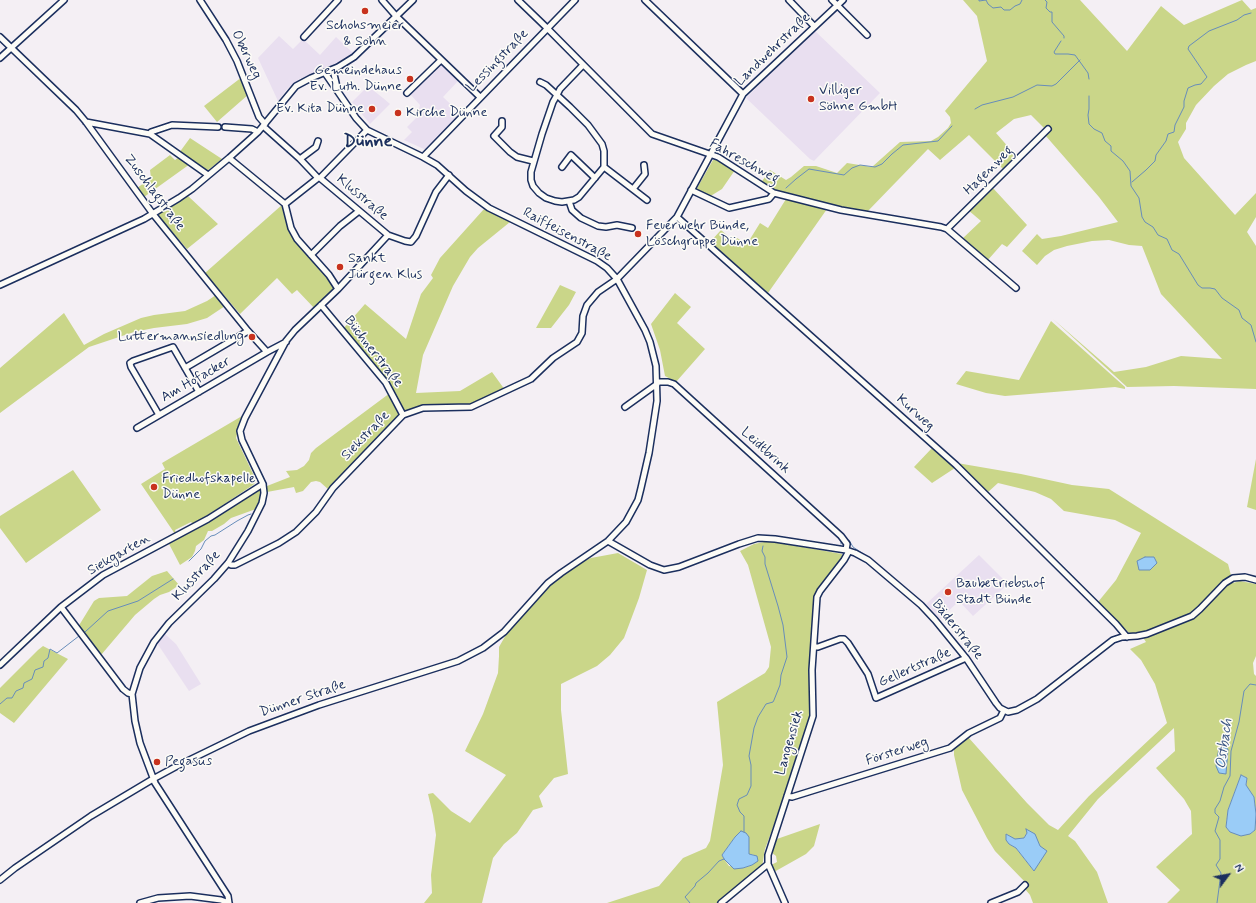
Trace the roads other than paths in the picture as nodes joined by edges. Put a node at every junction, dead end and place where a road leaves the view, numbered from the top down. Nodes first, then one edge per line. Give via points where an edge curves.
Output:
1 (64, 0) edge
2 (200, 0) edge
3 (338, 0) edge
4 (382, 0) edge
5 (413, 0) edge
6 (518, 0) edge
7 (575, 0) edge
8 (645, 0) edge
9 (789, 0) edge
10 (832, 0) edge
11 (843, 0) edge
12 (837, 5) junction
13 (396, 16) junction
14 (814, 26) junction
15 (548, 28) junction
16 (867, 36) dead end
17 (0, 37) edge
18 (304, 37) dead end
19 (11, 48) junction
20 (0, 58) edge
21 (441, 60) junction
22 (583, 64) junction
23 (333, 70) junction
24 (325, 73) junction
25 (540, 82) dead end
26 (337, 90) junction
27 (407, 93) dead end
28 (743, 94) junction
29 (557, 95) junction
30 (480, 97) junction
31 (502, 121) dead end
32 (86, 122) junction
33 (264, 125) junction
34 (218, 127) dead end
35 (225, 127) dead end
36 (1048, 129) dead end
37 (368, 130) junction
38 (258, 132) junction
39 (150, 134) junction
40 (318, 141) dead end
41 (710, 154) junction
42 (423, 157) junction
43 (229, 158) junction
44 (300, 159) junction
45 (533, 161) junction
46 (644, 165) dead end
47 (562, 167) dead end
48 (604, 167) junction
49 (449, 175) junction
50 (208, 176) junction
51 (319, 178) junction
52 (595, 178) junction
53 (633, 189) junction
54 (691, 190) junction
55 (774, 193) junction
56 (647, 200) dead end
57 (569, 201) junction
58 (285, 204) junction
59 (359, 211) junction
60 (153, 214) junction
61 (677, 217) junction
62 (632, 228) dead end
63 (947, 229) junction
64 (388, 235) junction
65 (311, 255) junction
66 (617, 279) junction
67 (0, 285) edge
68 (1016, 288) dead end
69 (338, 289) junction
70 (321, 305) junction
71 (248, 331) junction
72 (286, 341) junction
73 (267, 352) junction
74 (185, 368) junction
75 (657, 383) junction
76 (199, 392) junction
77 (625, 407) dead end
78 (159, 414) junction
79 (403, 415) junction
80 (137, 428) dead end
81 (263, 484) junction
82 (608, 541) junction
83 (847, 550) junction
84 (228, 563) junction
85 (1256, 580) edge
86 (61, 608) junction
87 (1126, 637) junction
88 (814, 647) junction
89 (966, 658) junction
90 (0, 665) edge
91 (132, 694) junction
92 (1004, 710) junction
93 (153, 779) junction
94 (787, 796) junction
95 (768, 864) junction
96 (0, 880) edge
97 (1025, 885) dead end
98 (140, 903) edge
99 (229, 903) edge
100 (721, 903) edge
101 (785, 903) edge
102 (991, 903) edge

1 - 19 street
2 - 33 street, Oberweg via 237,61
3 - 18 street
4 - 13 street
5 - 13 street
6 - 15 street, Fahreschweg
7 - 15 street, Lessingstraße
8 - 28 street
9 - 14 street
10 - 12 street
11 - 12 street, Landwehrstraße
12 - 14 street, Landwehrstraße
12 - 16 street
13 - 21 street
13 - 23 street via 354,57
14 - 28 street, Landwehrstraße
15 - 22 street, Fahreschweg
15 - 30 street, Lessingstraße
17 - 19 street, Zuschlagstraße
19 - 20 street
19 - 32 street, Zuschlagstraße
21 - 27 street
21 - 30 street
22 - 29 street
22 - 41 street, Fahreschweg via 652,134
23 - 24 street
23 - 26 street, Raiffeisenstraße
24 - 26 street, Raiffeisenstraße
24 - 33 street via 296,86
25 - 29 street
26 - 37 street, Raiffeisenstraße via 356,118
28 - 41 street, Landwehrstraße
29 - 45 street
29 - 48 street via 597,137 604,151
30 - 42 street, Lessingstraße
31 - 45 street via 502,127 494,136 510,152
32 - 39 street
32 - 60 street, Zuschlagstraße
33 - 38 street
33 - 44 street
34 - 39 street via 172,125
35 - 38 street via 252,129
36 - 63 street, Hagenweg
37 - 42 street, Raiffeisenstraße
37 - 51 street, Klusstraße
38 - 43 street
39 - 50 street
40 - 44 street via 316,147
41 - 54 street, Landwehrstraße
41 - 55 street, Fahreschweg
42 - 49 street, Raiffeisenstraße
43 - 50 street
43 - 58 street
44 - 51 street
45 - 57 street via 531,180 539,193 555,201
46 - 53 street via 644,174
47 - 52 street via 571,155
48 - 52 street
48 - 53 street
49 - 64 street via 436,192 416,236 410,242
49 - 66 street, Raiffeisenstraße via 489,208 597,261
50 - 60 street
51 - 58 street
51 - 59 street, Klusstraße
52 - 57 street via 580,197
53 - 56 street
54 - 55 street via 729,208 769,199
54 - 61 street, Landwehrstraße
55 - 63 street, Fahreschweg via 841,210
57 - 62 street via 572,210 581,218 598,226 617,225
58 - 65 street via 291,228
59 - 64 street, Klusstraße
59 - 65 street
60 - 67 street
60 - 71 street, Zuschlagstraße
61 - 66 street, Landwehrstraße
61 - 87 street, Kurweg via 956,465 1116,624
63 - 68 street, Fahreschweg
64 - 69 street, Klusstraße
65 - 69 street
66 - 75 street, Raiffeisenstraße via 650,342
66 - 79 street, Siekstraße via 598,292 587,305 583,316 582,333 577,342 553,358 532,379 471,407 423,408
69 - 70 street, Klusstraße
70 - 72 street, Klusstraße
70 - 79 street, Büchnerstraße via 386,383
71 - 73 street, Zuschlagstraße
71 - 74 street
72 - 73 street
72 - 81 street, Klusstraße via 240,431
73 - 76 street, Am Hofacker
74 - 76 street
74 - 78 street via 173,347 130,363
75 - 77 street
75 - 82 street, Raiffeisenstraße via 655,419 638,500 626,522
75 - 83 street, Leidtbrink via 674,384 841,536 847,544
76 - 78 street, Am Hofacker
78 - 80 street, Am Hofacker
79 - 84 street, Siekstraße via 333,488 316,512 296,532 235,565
81 - 84 street, Klusstraße via 262,503
81 - 86 street, Siekgarten via 208,519 103,575
82 - 83 street, Bäderstraße via 650,566 664,570 672,570 758,538
82 - 93 street, Dünner Straße via 548,583 504,632 483,648 458,661 319,705 249,731
83 - 88 street, Langensiek via 844,560 817,597
83 - 89 street, Bäderstraße via 868,560 921,605
84 - 91 street, Klusstraße via 160,633 140,668
85 - 87 street via 1245,577 1233,578 1192,616 1147,634
86 - 90 street, Siekgarten
86 - 91 street via 123,689
87 - 92 street via 1109,643 1037,699 1012,712
88 - 89 street, Gellertstraße via 840,639 848,642 868,674 876,698
88 - 94 street, Langensiek via 813,716
89 - 92 street, Bäderstraße via 996,703
91 - 93 street, Klusstraße via 140,743
92 - 94 street, Försterweg via 1000,718 969,733 950,748 792,797
93 - 96 street, Dünner Straße via 91,816
93 - 99 street, Klusstraße via 228,896
94 - 95 street, Langensiek via 771,844
95 - 100 street
95 - 101 street
97 - 102 street via 1018,892
98 - 99 street via 158,898 190,896

